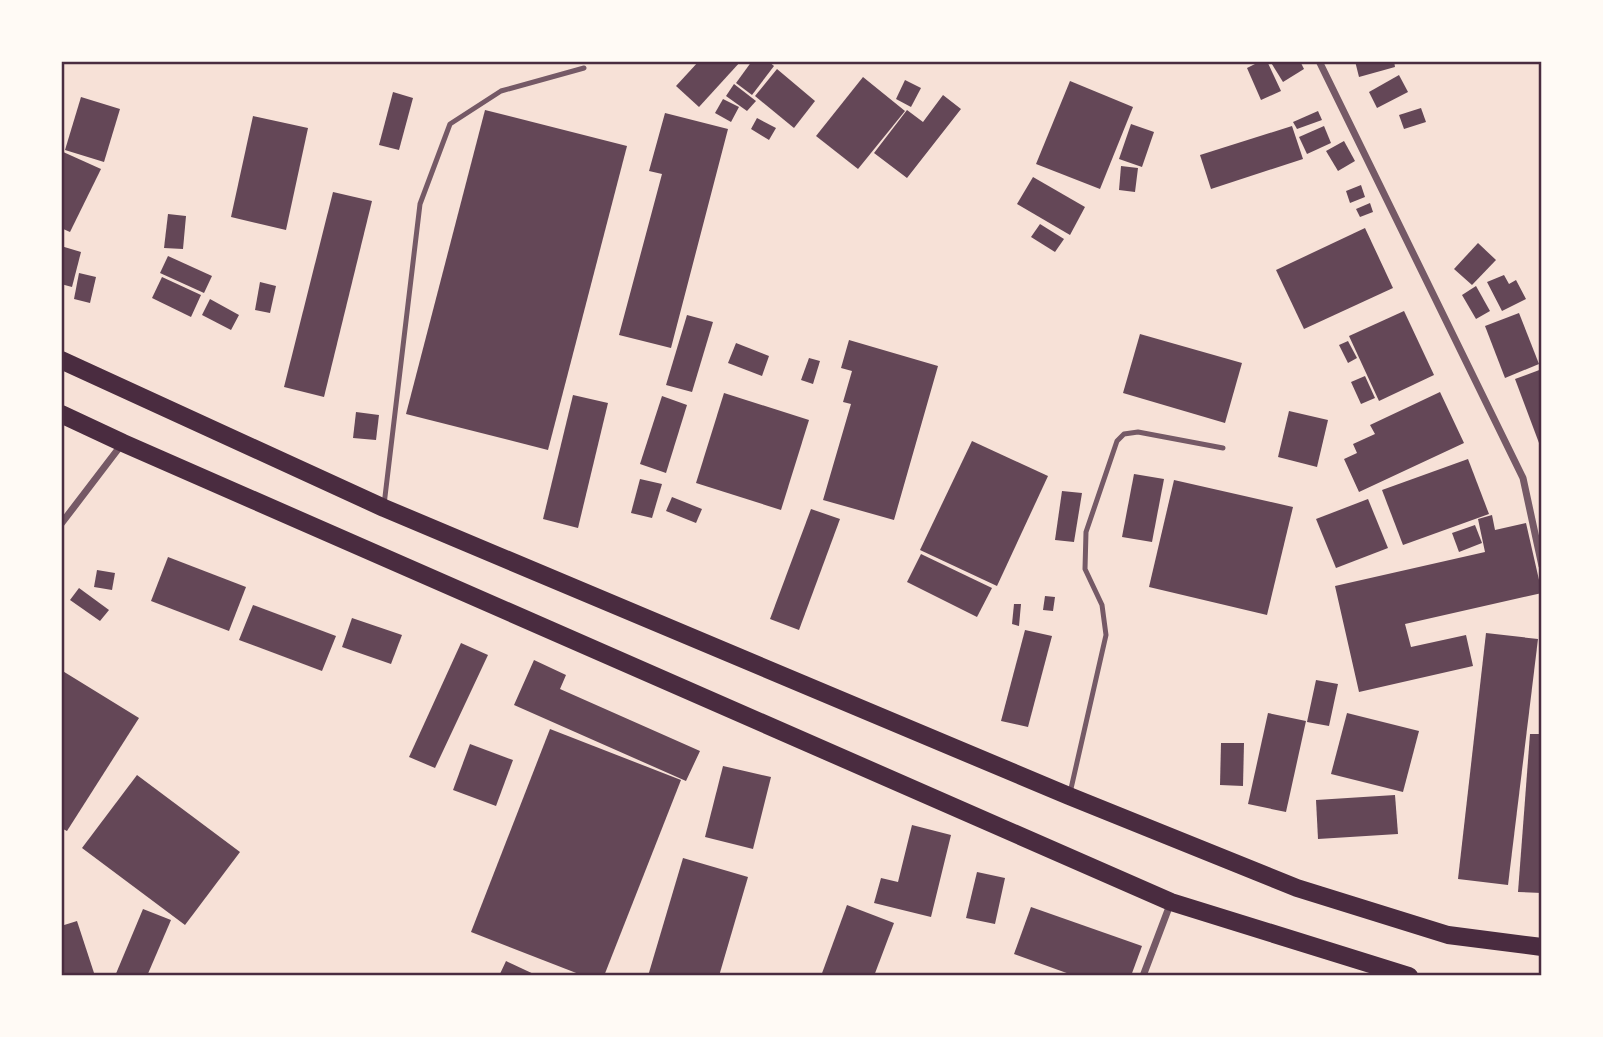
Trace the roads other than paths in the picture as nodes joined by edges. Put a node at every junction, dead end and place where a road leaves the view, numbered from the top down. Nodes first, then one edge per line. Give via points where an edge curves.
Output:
1 (1319, 61) edge
2 (584, 68) dead end
3 (61, 360) edge
4 (61, 414) edge
5 (123, 443) junction
6 (1223, 448) dead end
7 (384, 508) junction
8 (61, 524) edge
9 (1542, 566) edge
10 (1069, 796) junction
11 (1171, 902) junction
12 (1542, 947) edge
13 (1143, 976) edge
14 (1409, 976) edge

1 - 9 street via 1523,478
2 - 7 lane via 501,91 450,124 420,204
3 - 7 main road
4 - 5 main road
5 - 8 street
5 - 11 main road
6 - 10 lane via 1138,432 1124,434 1118,441 1086,532 1086,569 1102,605 1106,635
7 - 10 main road
10 - 12 main road via 1297,888 1448,935
11 - 13 street
11 - 14 main road

